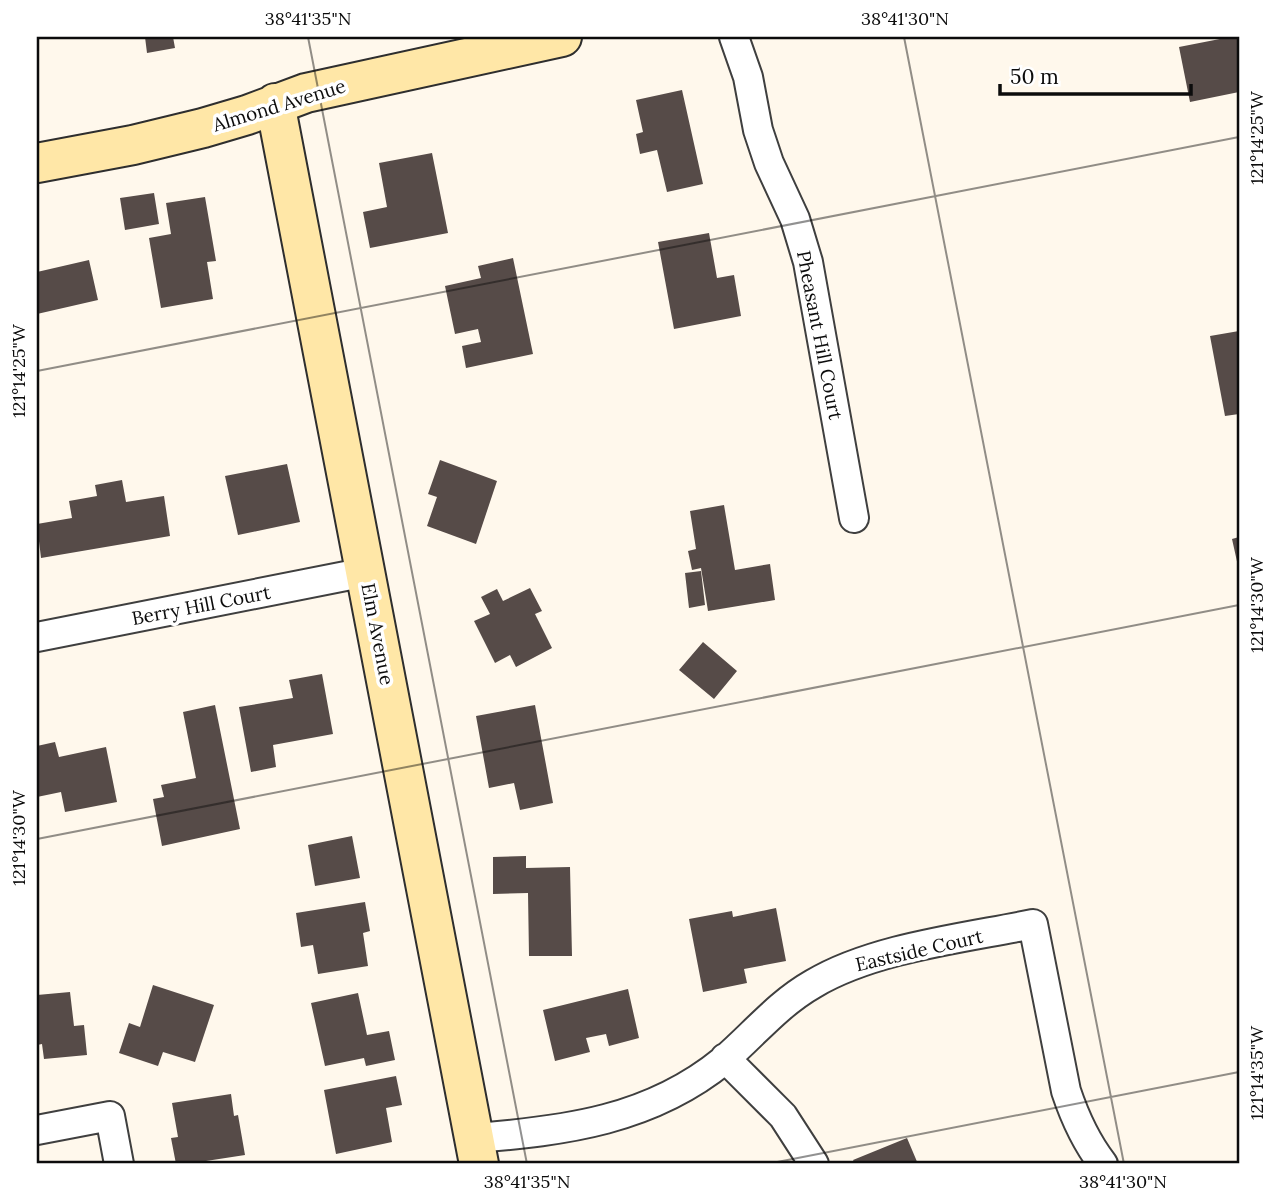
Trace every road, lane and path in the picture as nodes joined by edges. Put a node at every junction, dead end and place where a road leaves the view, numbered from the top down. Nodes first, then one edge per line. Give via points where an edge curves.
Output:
1 (562, 37) edge
2 (734, 37) edge
3 (275, 103) junction
4 (37, 163) edge
5 (854, 518) dead end
6 (366, 572) junction
7 (37, 637) edge
8 (725, 1058) junction
9 (37, 1130) edge
10 (477, 1151) edge
11 (119, 1164) edge
12 (814, 1164) edge
13 (1103, 1164) edge

1 - 3 street, Almond Avenue
2 - 5 street, Pheasant Hill Court via 748,77 758,130 808,261
3 - 4 street, Almond Avenue via 203,128
3 - 6 street, Elm Avenue
6 - 7 street, Berry Hill Court
6 - 10 street, Elm Avenue
8 - 10 street, Eastside Court via 695,1082 626,1114
8 - 12 street via 783,1116
8 - 13 street, Eastside Court via 776,1009 844,968 878,956 1033,924 1066,1091 1073,1114
9 - 11 street via 110,1116

